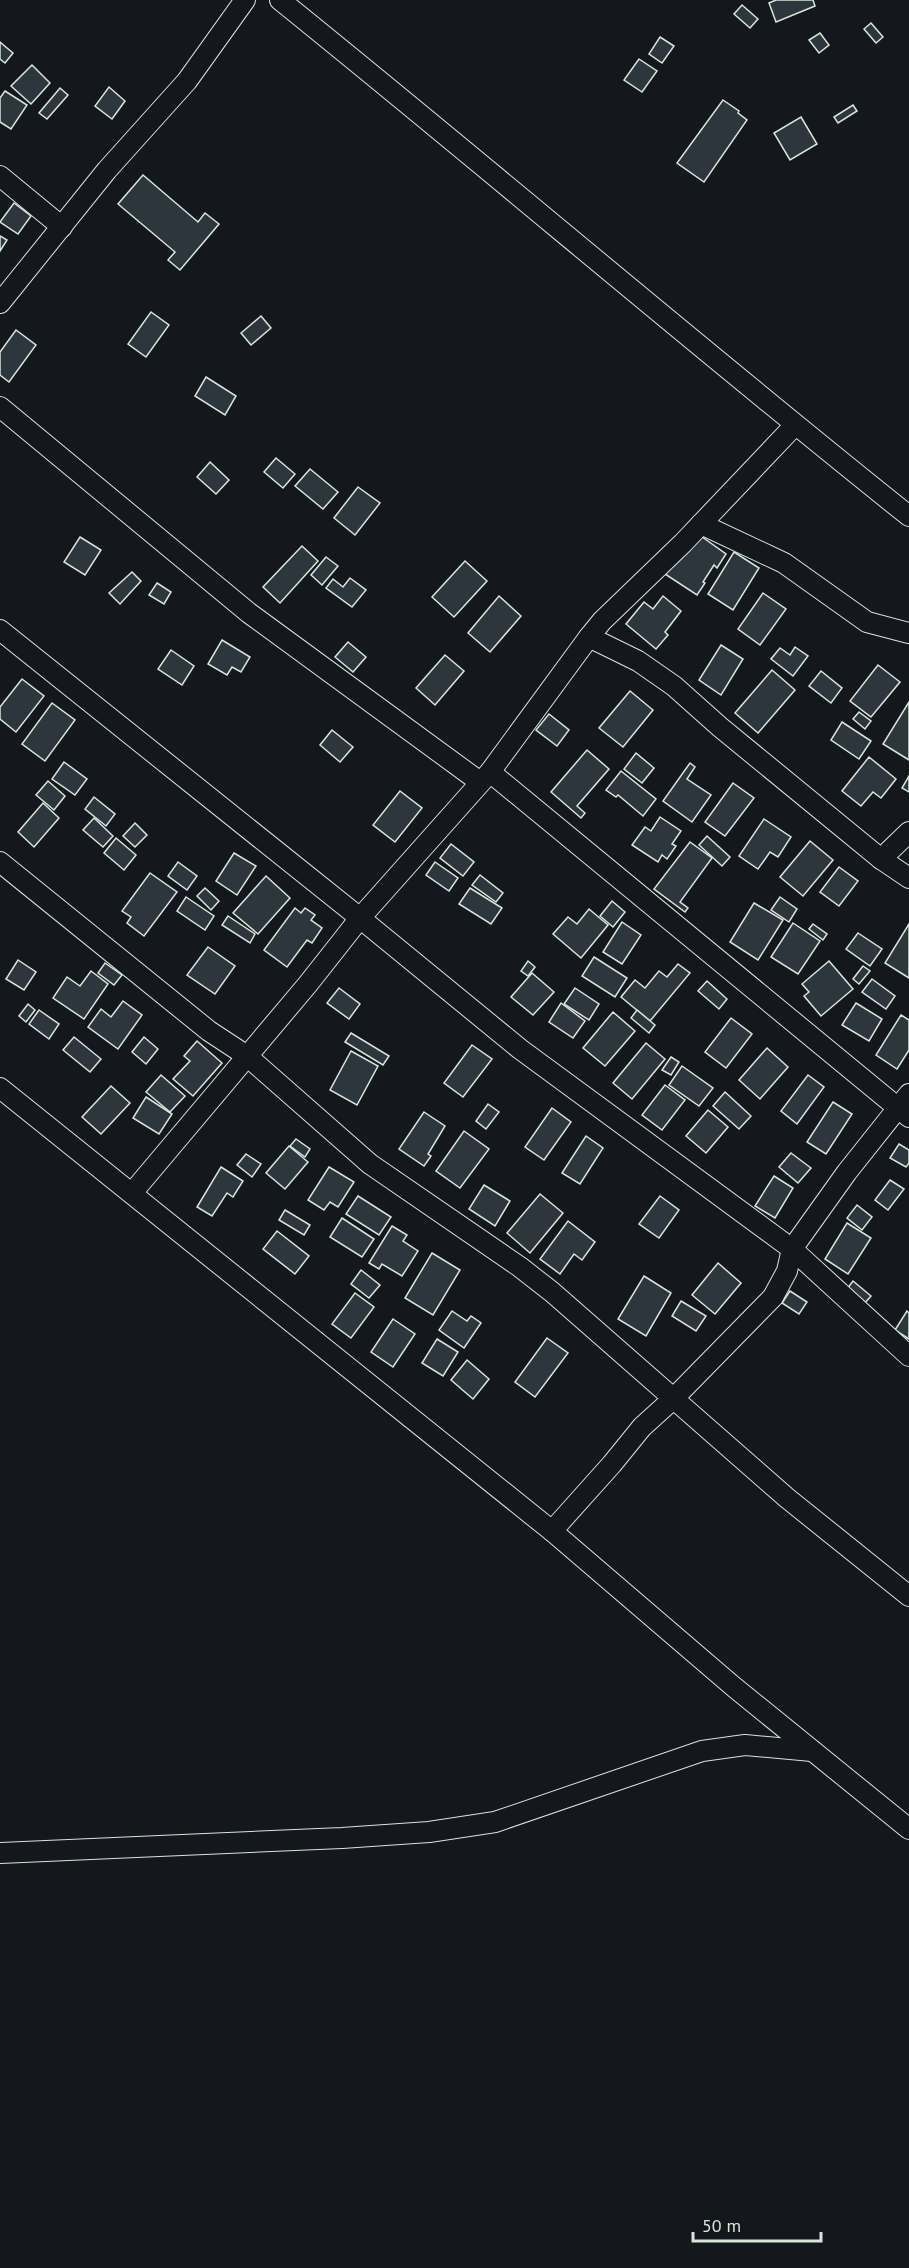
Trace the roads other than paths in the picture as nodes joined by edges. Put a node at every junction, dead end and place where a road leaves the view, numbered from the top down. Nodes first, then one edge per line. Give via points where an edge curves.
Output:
1 (245, 0) edge
2 (280, 0) edge
3 (0, 176) edge
4 (62, 227) junction
5 (0, 303) edge
6 (0, 407) edge
7 (795, 425) junction
8 (909, 516) edge
9 (701, 524) junction
10 (0, 630) edge
11 (909, 633) edge
12 (589, 637) junction
13 (485, 777) junction
14 (909, 832) edge
15 (881, 859) junction
16 (0, 862) edge
17 (909, 878) edge
18 (360, 918) junction
19 (247, 1056) junction
20 (0, 1088) edge
21 (905, 1106) edge
22 (132, 1193) junction
23 (792, 1249) junction
24 (909, 1356) edge
25 (674, 1398) junction
26 (552, 1531) junction
27 (909, 1596) edge
28 (812, 1751) junction
29 (909, 1829) edge
30 (0, 1853) edge

1 - 4 street via 187,81
2 - 7 street
3 - 4 street
4 - 5 street
6 - 13 street via 249,613
7 - 8 street
7 - 9 street
9 - 11 street via 784,563 867,622
9 - 12 street
10 - 18 street
12 - 13 street
12 - 15 street via 638,661 674,686
13 - 18 street
13 - 21 street
14 - 15 street
15 - 17 street
16 - 19 street via 209,1031
18 - 19 street
18 - 23 street via 520,1049
19 - 22 street
19 - 25 street via 370,1164 520,1267
20 - 22 street
21 - 23 street
22 - 26 street
23 - 24 street
23 - 25 street via 787,1271 773,1297
25 - 26 street via 642,1427
25 - 27 street via 787,1498
26 - 28 street
28 - 29 street
28 - 30 street via 745,1745 702,1751 495,1821 429,1832

